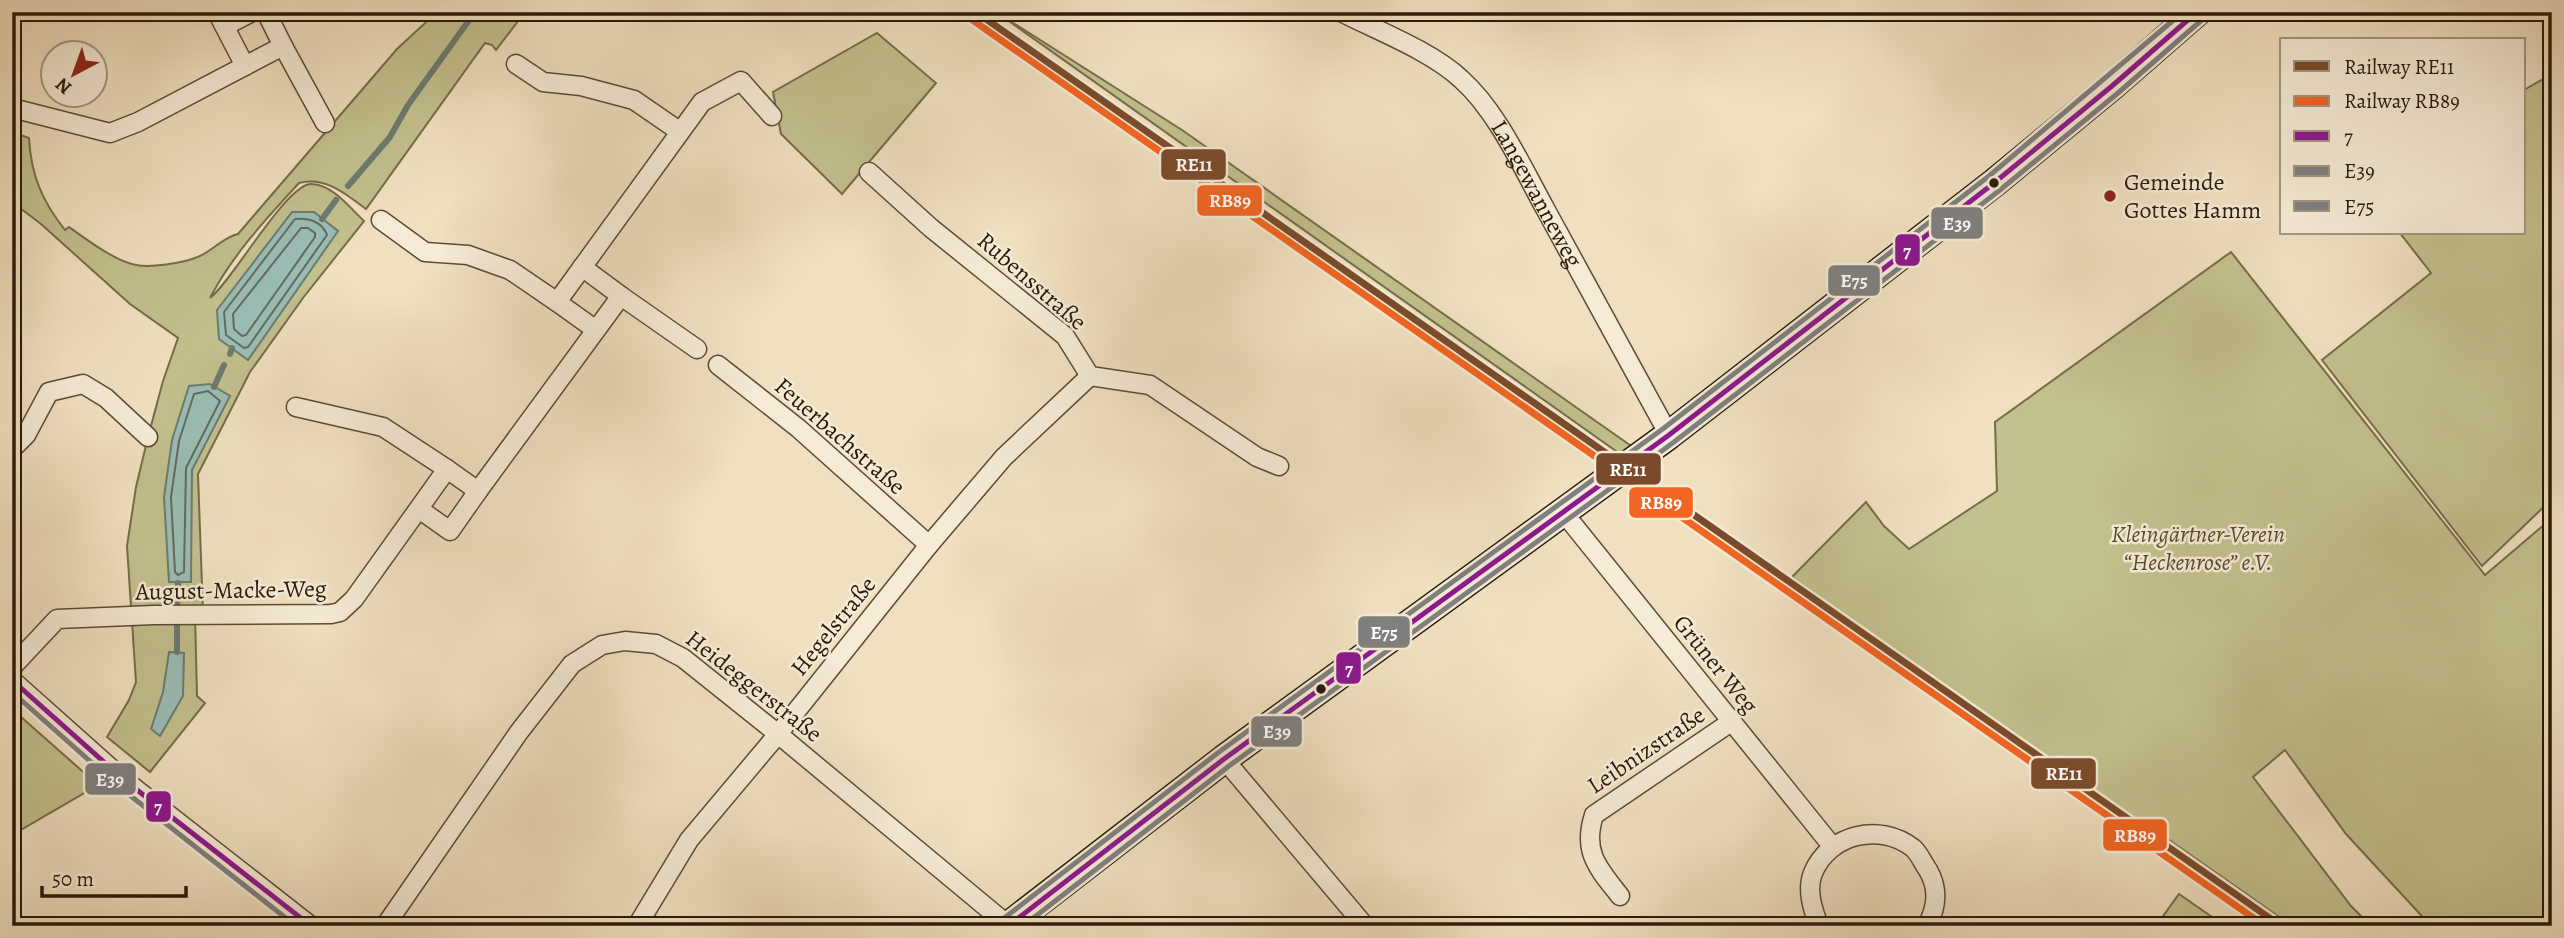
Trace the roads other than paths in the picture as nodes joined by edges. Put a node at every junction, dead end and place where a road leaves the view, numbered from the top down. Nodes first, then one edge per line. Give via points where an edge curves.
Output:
1 (252, 12) edge
2 (266, 12) edge
3 (1341, 12) edge
4 (2197, 12) edge
5 (221, 19) edge
6 (283, 46) junction
7 (516, 64) dead end
8 (245, 66) junction
9 (12, 108) edge
10 (772, 116) dead end
11 (325, 123) dead end
12 (680, 131) junction
13 (869, 172) dead end
14 (381, 220) dead end
15 (582, 267) junction
16 (621, 296) junction
17 (556, 302) junction
18 (596, 330) junction
19 (697, 349) dead end
20 (718, 365) dead end
21 (1090, 376) junction
22 (296, 407) dead end
23 (1670, 435) junction
24 (148, 437) dead end
25 (12, 449) edge
26 (1279, 466) dead end
27 (447, 469) junction
28 (478, 491) junction
29 (419, 509) junction
30 (1563, 512) junction
31 (929, 545) junction
32 (12, 667) edge
33 (12, 680) edge
34 (1731, 722) junction
35 (778, 734) junction
36 (1224, 758) junction
37 (1832, 846) junction
38 (1620, 896) dead end
39 (311, 926) edge
40 (385, 926) edge
41 (637, 926) edge
42 (1008, 926) edge
43 (1365, 926) edge
44 (1819, 926) edge
45 (1927, 926) edge

1 - 5 street
2 - 6 street
3 - 23 street, Langewanneweg via 1442,64 1476,94
4 - 23 street via 1984,191
5 - 8 street
6 - 8 street
6 - 11 street
7 - 12 street via 543,82 634,100
8 - 9 street via 110,133
10 - 12 street via 741,81 702,102
12 - 15 street
13 - 21 street, Rubensstraße via 1065,336
14 - 17 street via 425,252 468,255 510,270
15 - 16 street
15 - 17 street
16 - 18 street
16 - 19 street
17 - 18 street
18 - 28 street
20 - 31 street, Feuerbachstraße
21 - 26 street via 1150,385 1257,457
21 - 31 street, Hegelstraße via 1004,457
22 - 27 street via 383,427
23 - 30 street
24 - 25 street via 106,398 83,384 49,392 26,435
27 - 28 street
27 - 29 street, August-Macke-Weg
28 - 29 street via 450,531
29 - 32 street, August-Macke-Weg via 340,612 57,619
30 - 34 street, Grüner Weg
30 - 36 street
31 - 35 street, Hegelstraße
33 - 39 street via 141,794
34 - 37 street, Grüner Weg
34 - 38 street, Leibnizstraße via 1594,814 1588,834 1591,850
35 - 40 street, Heideggerstraße via 670,650 625,641 592,650 572,664 519,732
35 - 41 street, Hegelstraße via 689,840
35 - 42 street, Heideggerstraße
36 - 42 street
36 - 43 street
37 - 44 street via 1812,874 1811,905
37 - 45 street via 1858,834 1890,835 1915,849 1932,877 1937,904

